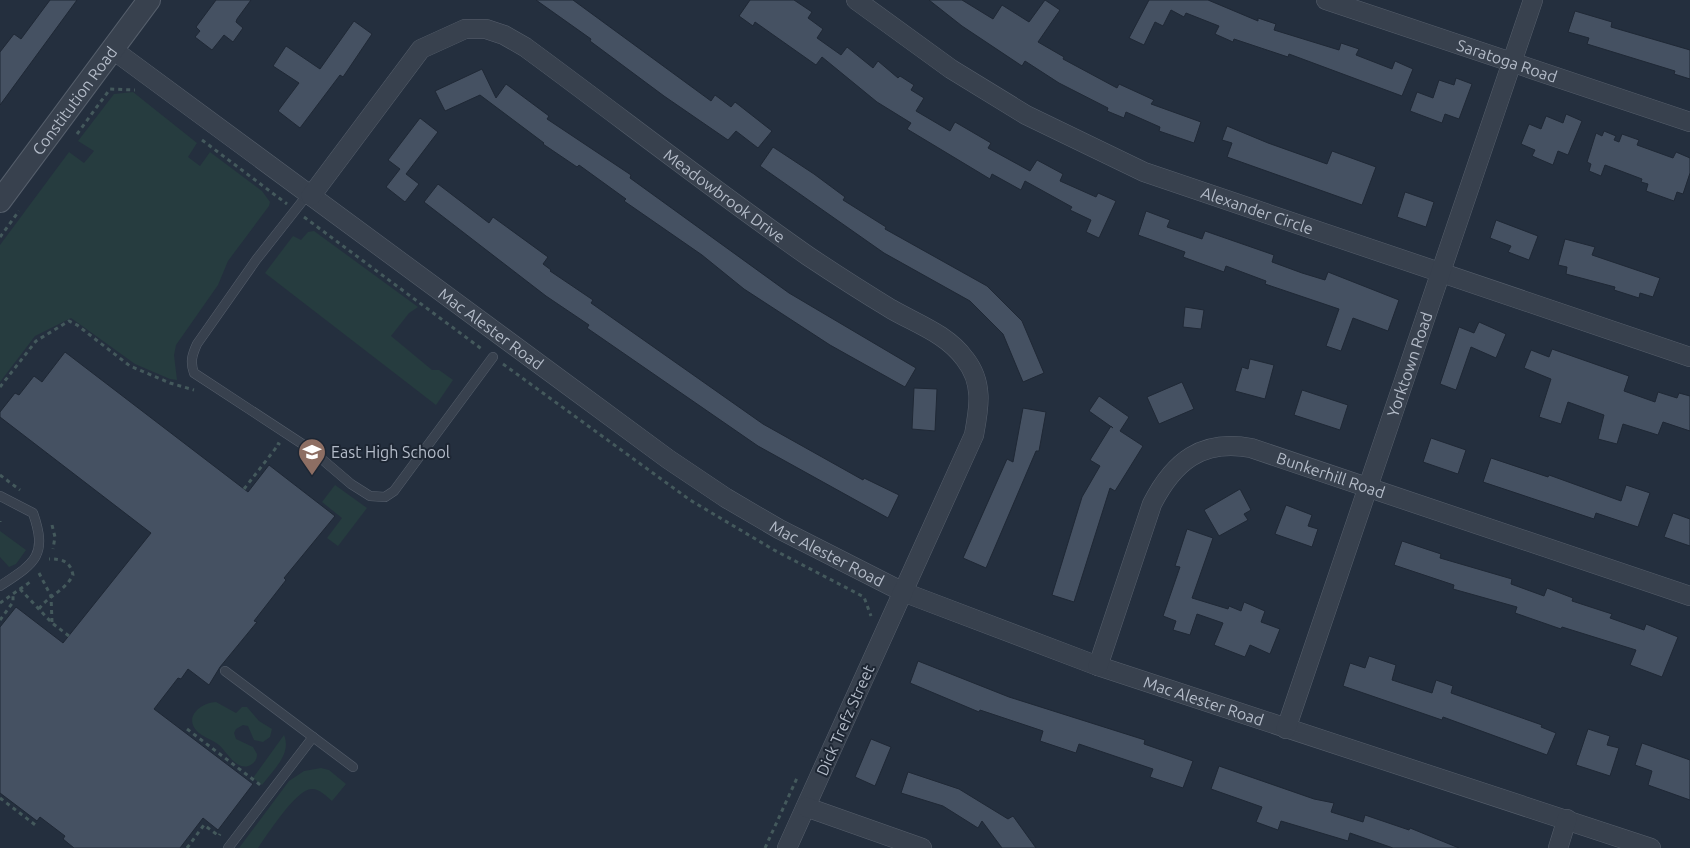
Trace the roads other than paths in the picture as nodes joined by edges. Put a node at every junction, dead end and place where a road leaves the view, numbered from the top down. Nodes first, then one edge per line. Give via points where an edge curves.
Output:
1 (149, 0) edge
2 (856, 0) edge
3 (1326, 0) edge
4 (1533, 0) edge
5 (112, 49) junction
6 (1513, 62) junction
7 (1690, 122) edge
8 (310, 195) junction
9 (0, 201) edge
10 (1442, 272) junction
11 (493, 357) road end
12 (1690, 357) edge
13 (1367, 489) junction
14 (0, 496) edge
15 (0, 586) edge
16 (903, 592) junction
17 (1690, 596) edge
18 (1098, 666) junction
19 (225, 671) dead end
20 (1286, 729) junction
21 (313, 737) junction
22 (353, 766) dead end
23 (806, 807) junction
24 (1567, 819) junction
25 (228, 848) edge
26 (787, 848) edge
27 (922, 848) edge
28 (1558, 848) edge
29 (1651, 848) edge

1 - 5 street, Constitution Road
2 - 10 street, Alexander Circle via 951,69 996,97 1120,161 1144,172
3 - 6 street, Saratoga Road
4 - 6 street, Yorktown Road
5 - 8 street, Mac Alester Road
5 - 9 street, Constitution Road
6 - 7 street, Saratoga Road
6 - 10 street, Yorktown Road
8 - 11 lane via 256,260 197,344 192,354 194,373 310,449 351,484 370,496 385,497 394,491
8 - 16 street, Mac Alester Road via 668,459 779,529
8 - 16 street, Meadowbrook Drive via 421,50 465,29 486,29 525,46 808,256 934,332 966,360 980,394 974,435
10 - 12 street, Alexander Circle
10 - 13 street, Yorktown Road
13 - 17 street, Bunkerhill Road
13 - 18 street, Bunkerhill Road via 1251,448 1217,446 1199,451 1181,463 1164,482 1152,504
13 - 20 street, Yorktown Road
14 - 15 lane via 33,513 41,534 36,557
16 - 18 street, Mac Alester Road
16 - 23 street, Dick Trefz Street
18 - 20 street, Mac Alester Road
19 - 21 lane
20 - 24 street, Mac Alester Road
21 - 22 lane
21 - 25 lane
23 - 26 street, Dick Trefz Street
23 - 27 street
24 - 28 street
24 - 29 street, Mac Alester Road

